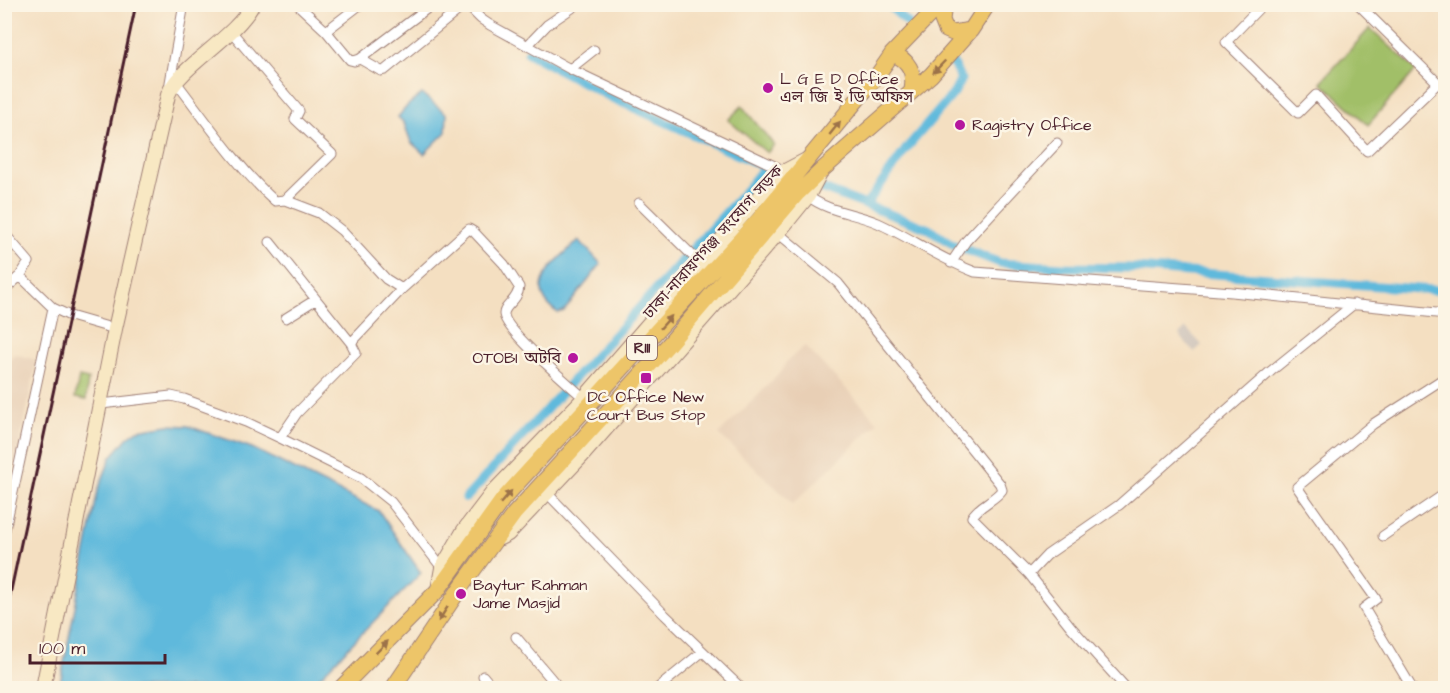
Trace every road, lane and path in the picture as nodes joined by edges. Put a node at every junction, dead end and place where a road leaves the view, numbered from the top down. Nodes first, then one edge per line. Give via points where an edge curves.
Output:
1 (184, 4) edge
2 (253, 4) edge
3 (297, 4) edge
4 (361, 4) edge
5 (433, 4) edge
6 (466, 4) edge
7 (573, 4) edge
8 (942, 4) edge
9 (988, 4) edge
10 (1263, 4) edge
11 (1358, 4) edge
12 (230, 30) junction
13 (971, 30) junction
14 (326, 31) junction
15 (527, 46) junction
16 (594, 50) dead end
17 (892, 54) junction
18 (360, 59) junction
19 (570, 69) junction
20 (176, 82) junction
21 (912, 90) junction
22 (168, 95) junction
23 (1057, 143) dead end
24 (812, 156) junction
25 (823, 169) junction
26 (785, 171) junction
27 (808, 196) junction
28 (285, 200) junction
29 (639, 203) dead end
30 (4, 232) edge
31 (778, 233) junction
32 (270, 242) dead end
33 (698, 261) junction
34 (951, 262) junction
35 (20, 276) junction
36 (402, 289) junction
37 (4, 290) edge
38 (315, 300) junction
39 (1354, 304) junction
40 (53, 308) junction
41 (1446, 314) edge
42 (286, 318) dead end
43 (115, 329) junction
44 (351, 343) junction
45 (1446, 383) edge
46 (580, 394) junction
47 (101, 404) junction
48 (280, 438) junction
49 (546, 492) junction
50 (1446, 493) edge
51 (4, 534) edge
52 (1383, 536) dead end
53 (491, 544) junction
54 (442, 568) junction
55 (1029, 574) junction
56 (438, 590) junction
57 (516, 637) dead end
58 (702, 652) junction
59 (483, 676) dead end
60 (44, 688) edge
61 (341, 688) edge
62 (393, 688) edge
63 (493, 688) edge
64 (559, 688) edge
65 (658, 688) edge
66 (741, 688) edge
67 (1126, 688) edge
68 (1412, 688) edge

1 - 22 street
2 - 12 street
3 - 14 street
4 - 14 street
5 - 18 street
6 - 15 street via 481,19
6 - 18 street via 386,70
7 - 15 street
8 - 13 main road via 946,30
8 - 17 main road, ঢাকা-নারায়ণগঞ্জ সংযোগ সড়ক / R111
9 - 13 main road, ঢাকা-নারায়ণগঞ্জ সংযোগ সড়ক / R111
10 - 11 street via 1226,42 1298,113 1316,95 1368,150 1438,83
12 - 20 street
12 - 28 street via 299,111 295,119 332,154
13 -> 21 main road, ঢাকা-নারায়ণগঞ্জ সংযোগ সড়ক / R111 via 931,75
14 - 18 street via 350,60
15 - 19 street
16 - 19 street
17 - 21 main road via 910,68
24 -> 17 main road, ঢাকা-নারায়ণগঞ্জ সংযোগ সড়ক / R111
19 - 26 street
20 - 22 street
20 - 28 street via 266,194 275,201
21 - 25 main road, ঢাকা-নারায়ণগঞ্জ সংযোগ সড়ক / R111
22 - 43 street
23 - 34 street
24 - 26 street
56 -> 24 main road, ঢাকা-নারায়ণগঞ্জ সংযোগ সড়ক / R111 via 503,499 711,273
25 - 27 street
25 - 53 main road, ঢাকা-নারায়ণগঞ্জ সংযোগ সড়ক / R111 via 539,485
26 - 33 street
27 - 31 street
27 - 34 street via 817,203 877,223
28 - 36 street via 319,213 342,231 386,279
29 - 33 street
30 - 35 street via 29,262
31 - 49 street
31 - 55 street via 838,283 1000,484 999,495 972,517
32 - 38 street
33 - 46 street
34 - 39 street via 975,272 1008,276
35 - 37 street
35 - 40 street
36 - 44 street
36 - 46 street via 469,229 504,264 519,287 504,318 534,353
38 - 42 street
38 - 44 street
39 - 41 street
39 - 55 street via 1271,371 1119,505 1047,555
40 - 43 street
40 - 51 street
43 - 47 street
44 - 48 street via 355,355 297,412
45 - 68 street via 1443,379 1373,424 1297,487 1376,599 1364,608
46 - 54 street via 493,492
47 - 48 street via 171,396
47 - 60 street
48 - 54 street via 360,478 391,502
49 - 53 street via 508,534
49 - 58 street
50 - 52 street
53 -> 62 main road, ঢাকা-নারায়ণগঞ্জ সংযোগ সড়ক / R111
54 - 56 street
55 - 67 street
61 -> 56 main road, ঢাকা-নারায়ণগঞ্জ সংযোগ সড়ক / R111
57 - 64 street
58 - 65 street
58 - 66 street
59 - 63 street

